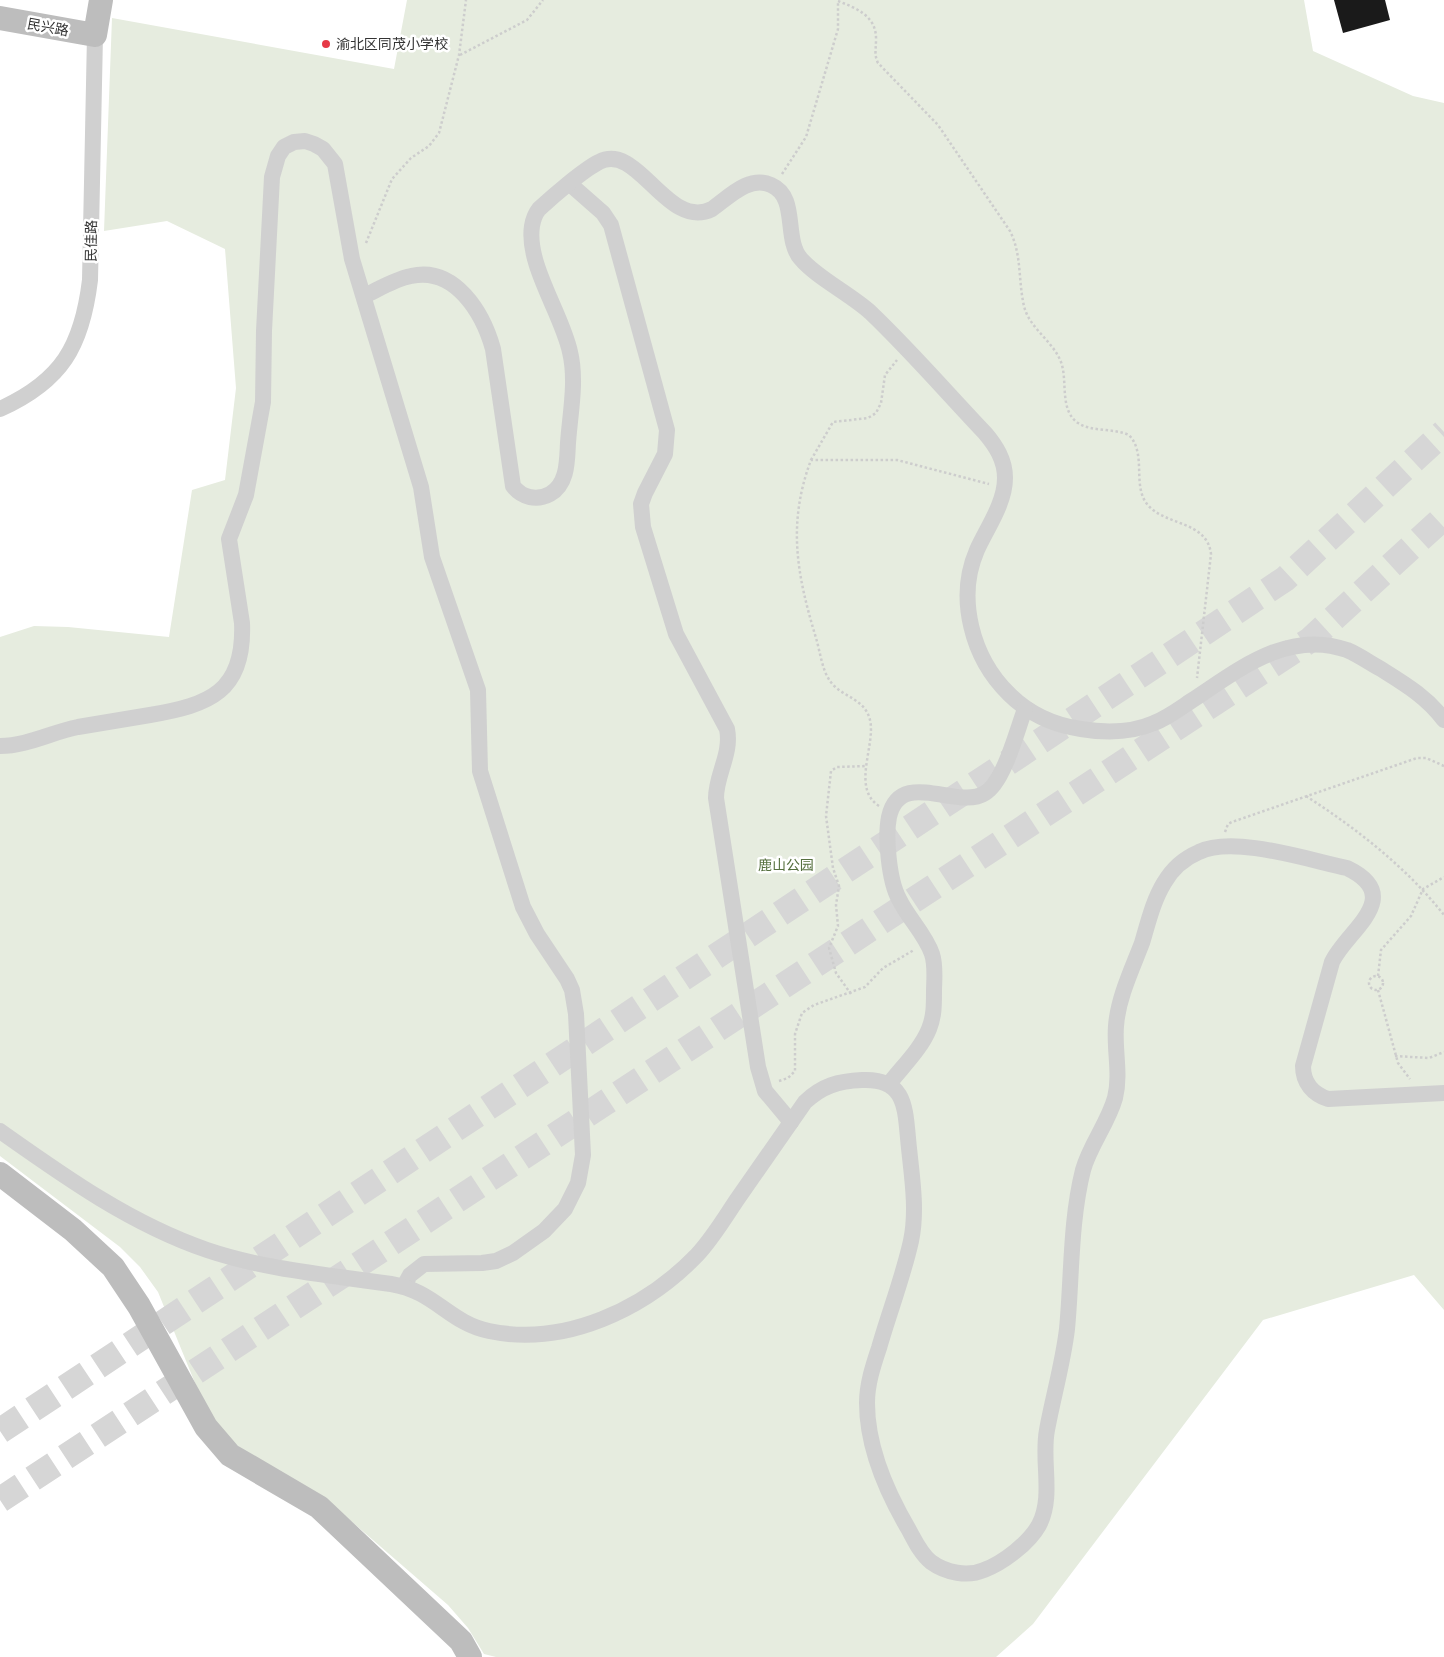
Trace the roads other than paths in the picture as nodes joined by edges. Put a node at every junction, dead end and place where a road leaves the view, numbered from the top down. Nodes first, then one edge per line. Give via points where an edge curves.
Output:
1 (102, 0) edge
2 (0, 18) edge
3 (95, 35) junction
4 (570, 184) junction
5 (364, 296) junction
6 (0, 409) edge
7 (1025, 709) junction
8 (1444, 720) edge
9 (0, 746) edge
10 (889, 1084) junction
11 (1444, 1093) edge
12 (791, 1122) junction
13 (0, 1131) edge
14 (0, 1174) edge
15 (404, 1286) junction
16 (470, 1657) edge

1 - 3 street
2 - 3 street, 民兴路
3 - 6 street, 民佳路 via 90,280 86,314 73,349 52,376 24,398
4 - 5 street via 539,210 534,217 531,234 533,252 568,344 572,365 567,465 561,483 550,493 542,497 525,496 513,486 493,349 486,328 462,290 441,278 422,274 404,278
4 - 7 street via 599,162 612,159 628,164 678,206 698,214 758,181 774,186 785,198 794,247 802,261 870,313 994,444 1004,467 1004,488 971,567 968,610 975,638 989,670
4 - 12 street via 611,225 667,430 664,454 645,492 642,516 670,619 727,729 729,746 716,798 758,1067 772,1102
5 - 9 street via 348,244 335,164 324,149 304,141 294,142 284,147 274,166 270,190 263,402 246,495 229,539 242,637 237,667 217,693 186,708 75,728 25,743
5 - 15 street via 421,488 432,557 478,690 480,771 523,907 572,990 584,1141 581,1169 572,1196 544,1231 496,1261 424,1264 410,1274
7 - 8 street via 1069,728 1106,732 1139,728 1153,724 1269,653 1295,646 1322,646 1357,654 1420,693
7 - 10 street via 998,779 985,793 967,798 914,792 904,796 891,812 888,830 894,887 934,965 932,1021 924,1039
10 - 11 street via 897,1090 906,1109 913,1230 871,1373 868,1417 884,1485 922,1553 941,1568 975,1573 995,1565 1026,1541 1043,1515 1045,1441 1066,1332 1077,1202 1084,1166 1115,1098 1118,1068 1116,1028 1127,984 1165,881 1183,861 1206,848 1249,847 1347,868 1366,880 1371,890 1371,909 1339,948 1332,962 1303,1066 1305,1080 1314,1092 1328,1099
10 - 12 street via 866,1080 826,1085 805,1102
12 - 15 street via 698,1254 640,1300 607,1318 554,1333 502,1334 461,1321 432,1298
13 - 15 street via 89,1193 206,1250 267,1266
14 - 16 street via 73,1230 113,1268 139,1306 206,1427 230,1455 319,1507 461,1641

